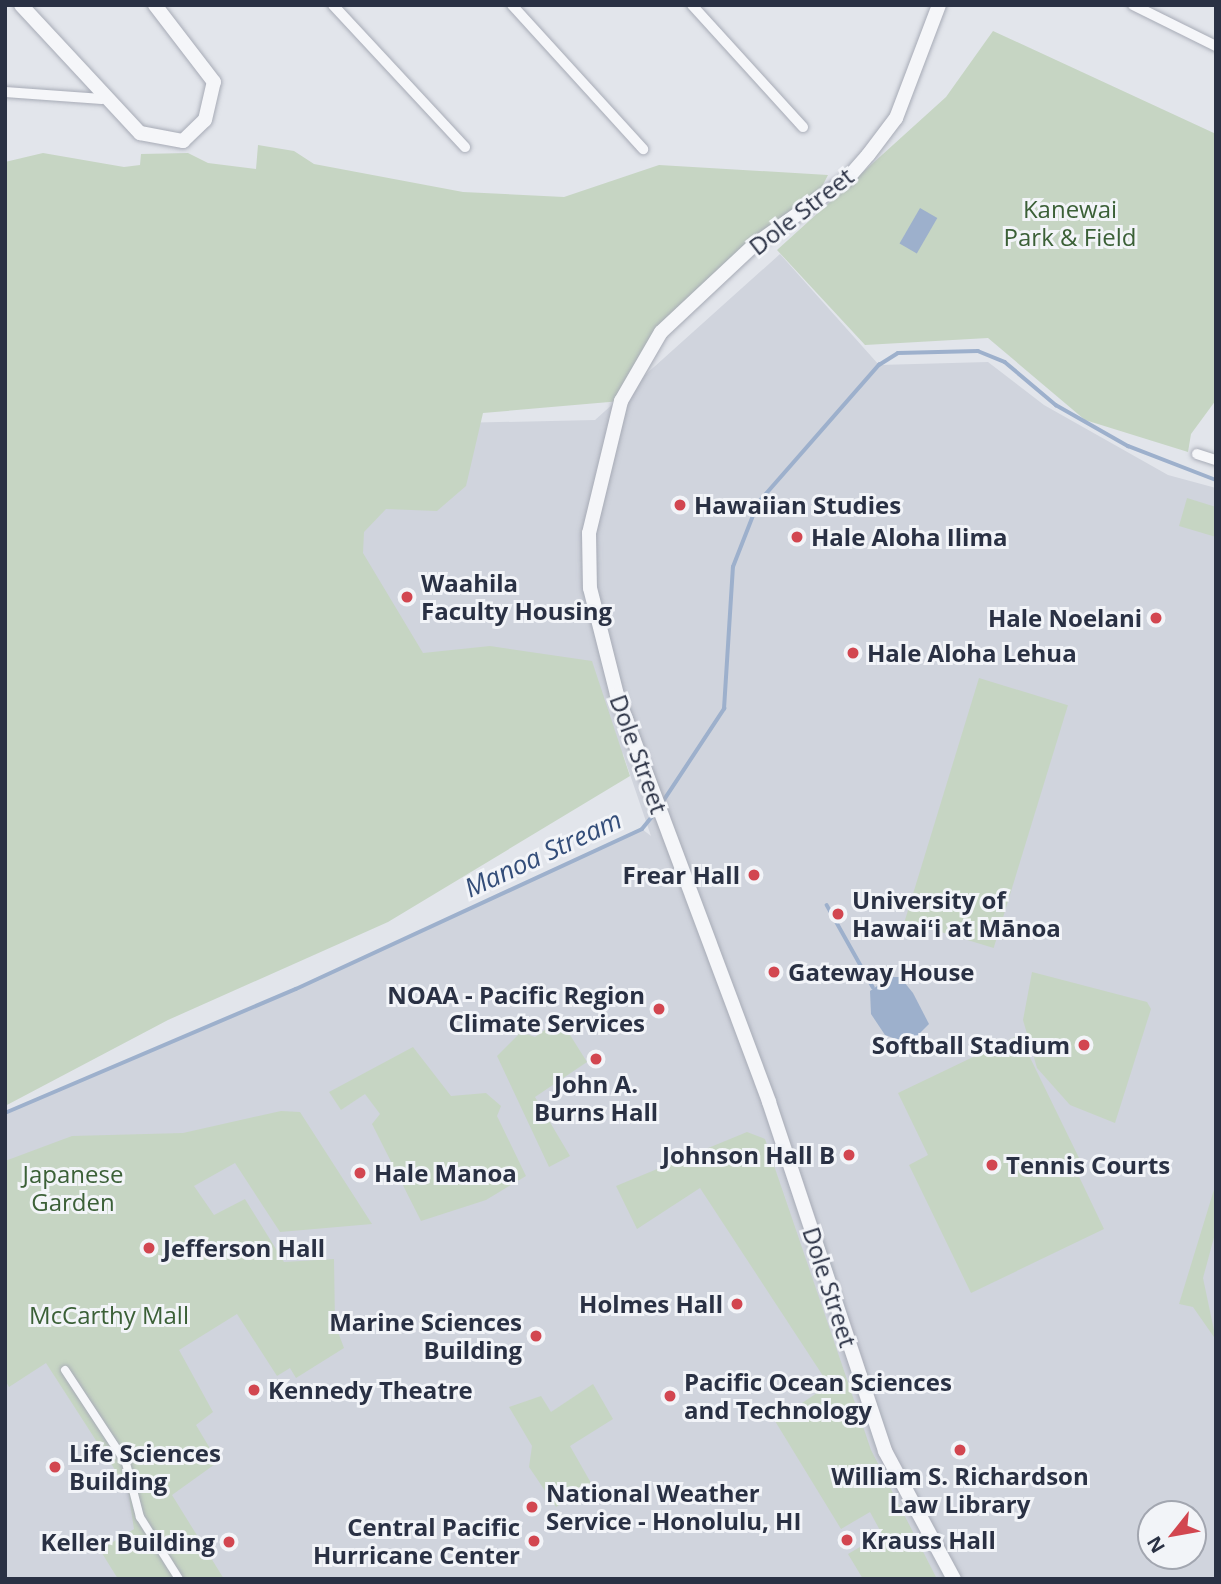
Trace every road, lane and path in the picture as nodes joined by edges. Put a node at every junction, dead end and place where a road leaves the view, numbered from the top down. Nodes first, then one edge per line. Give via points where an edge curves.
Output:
1 (21, 5) edge
2 (155, 5) edge
3 (333, 5) edge
4 (512, 5) edge
5 (691, 5) edge
6 (939, 5) edge
7 (1133, 5) edge
8 (1216, 46) edge
9 (5, 92) edge
10 (102, 99) junction
11 (803, 127) dead end
12 (465, 148) dead end
13 (643, 149) dead end
14 (1197, 454) dead end
15 (1216, 460) edge
16 (65, 1370) dead end
17 (179, 1579) edge
18 (954, 1579) edge

1 - 10 street
2 - 10 street via 209,68 214,96 205,120 183,141 160,142 139,133
3 - 12 street
4 - 13 street
5 - 11 street
6 - 18 street, Dole Street via 896,118 868,155 848,178 754,245 661,332 621,401 596,483 590,588 602,649 769,1102 885,1451
7 - 8 street
9 - 10 street
14 - 15 street
16 - 17 street via 126,1463 140,1517

